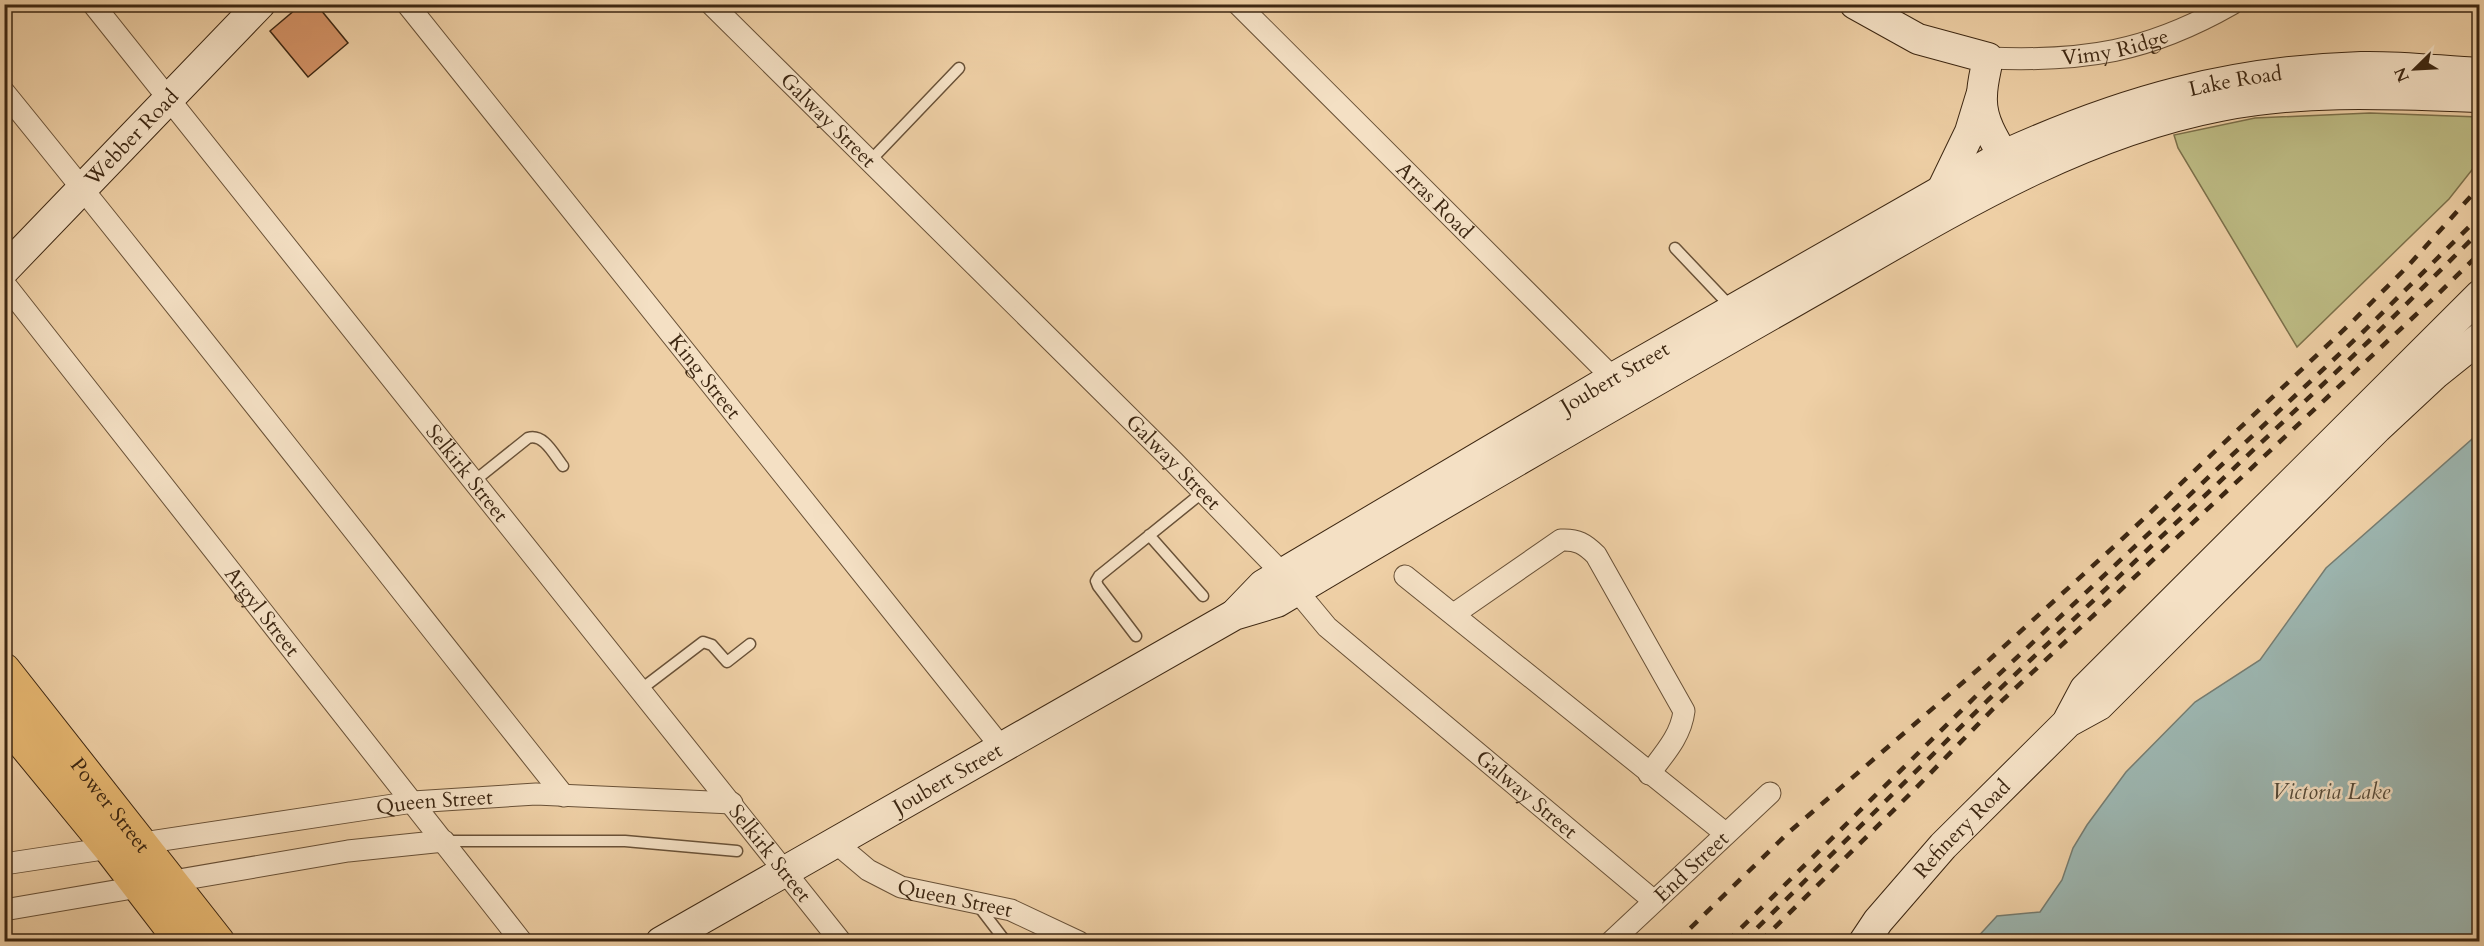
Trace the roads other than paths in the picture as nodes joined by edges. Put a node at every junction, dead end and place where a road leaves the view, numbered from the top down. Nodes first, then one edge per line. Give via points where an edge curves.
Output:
1 (93, 4) edge
2 (260, 4) edge
3 (407, 4) edge
4 (711, 4) edge
5 (1238, 4) edge
6 (1855, 4) edge
7 (2232, 4) edge
8 (1988, 58) junction
9 (959, 68) dead end
10 (2480, 74) edge
11 (4, 92) edge
12 (1982, 95) junction
13 (2480, 97) edge
14 (168, 99) junction
15 (870, 161) junction
16 (2010, 166) junction
17 (83, 188) junction
18 (1942, 190) junction
19 (1675, 248) dead end
20 (4, 270) edge
21 (4, 283) edge
22 (2480, 295) edge
23 (1733, 310) junction
24 (2480, 338) edge
25 (1621, 387) junction
26 (563, 466) dead end
27 (473, 482) junction
28 (1203, 492) junction
29 (1149, 535) junction
30 (1405, 576) dead end
31 (1289, 582) junction
32 (1203, 596) dead end
33 (1455, 614) junction
34 (1136, 636) dead end
35 (750, 644) dead end
36 (4, 670) edge
37 (640, 690) junction
38 (4, 719) edge
39 (2068, 722) junction
40 (1002, 748) junction
41 (1649, 774) junction
42 (1770, 793) dead end
43 (564, 796) junction
44 (413, 802) junction
45 (732, 803) junction
46 (1725, 833) junction
47 (444, 841) junction
48 (836, 843) junction
49 (125, 845) junction
50 (737, 851) dead end
51 (4, 864) edge
52 (784, 870) junction
53 (155, 884) junction
54 (1654, 901) junction
55 (975, 902) junction
56 (4, 910) edge
57 (182, 942) edge
58 (218, 942) edge
59 (522, 942) edge
60 (661, 942) edge
61 (841, 942) edge
62 (1006, 942) edge
63 (1079, 942) edge
64 (1611, 942) edge
65 (1864, 942) edge

1 - 14 street, Selkirk Street
2 - 14 main road, Webber Road
3 - 40 street, King Street
4 - 15 street, Galway Street
5 - 25 street, Arras Road
6 - 8 main road, Vimy Ridge via 1918,39
7 - 8 street, Vimy Ridge via 2184,29 2110,53 2034,60
8 - 12 main road
9 - 15 lane
10 - 16 main road, Lake Road via 2363,67 2252,76 2139,102 2074,124
11 - 17 street
12 - 16 main road via 1989,129
12 - 18 main road via 1970,132
13 - 16 main road, Lake Road via 2372,93 2267,98 2219,106
14 - 17 main road, Webber Road
14 - 27 street, Selkirk Street
15 - 28 street, Galway Street
16 - 18 main road, Joubert Street
16 - 25 main road, Joubert Street
17 - 20 main road, Webber Road
17 - 43 street
18 - 23 main road, Joubert Street
19 - 23 lane
21 - 44 street, Argyl Street
22 - 39 main road via 2085,689
23 - 25 main road, Joubert Street
24 - 39 main road via 2378,428 2099,705
25 - 31 main road, Joubert Street
26 - 27 lane via 535,435
27 - 37 street, Selkirk Street
28 - 29 lane
28 - 31 street, Galway Street
29 - 32 lane
29 - 34 lane via 1096,581
30 - 33 street
31 - 40 main road, Joubert Street via 1277,602 1234,615
31 - 54 street, Galway Street via 1328,627
33 - 41 street
33 - 41 street via 1561,540 1584,543 1596,555 1684,711 1676,737
35 - 37 lane via 727,662 712,645 703,642
36 - 49 main road, Power Street
37 - 45 street, Selkirk Street
38 - 49 main road, Power Street
39 - 65 main road, Refinery Road via 1943,846
40 - 48 main road, Joubert Street
41 - 46 street
42 - 46 street, End Street
43 - 44 street, Queen Street via 536,794
43 - 45 street, Queen Street
44 - 47 street, Argyl Street
44 - 49 street, Queen Street
45 - 52 street, Selkirk Street
46 - 54 street, End Street
47 - 50 lane via 625,841
47 - 53 street, Queen Street via 348,851
47 - 59 street, Argyl Street
48 - 52 main road, Joubert Street
48 - 55 street, Queen Street via 868,870 901,887
49 - 51 street, Queen Street
49 - 53 main road, Power Street
52 - 60 main road, Joubert Street
52 - 61 street, Selkirk Street
53 - 56 street, Queen Street
53 - 57 main road, Power Street
53 - 58 main road, Power Street
54 - 64 street, End Street
55 - 62 lane
55 - 63 street, Queen Street via 1011,910

